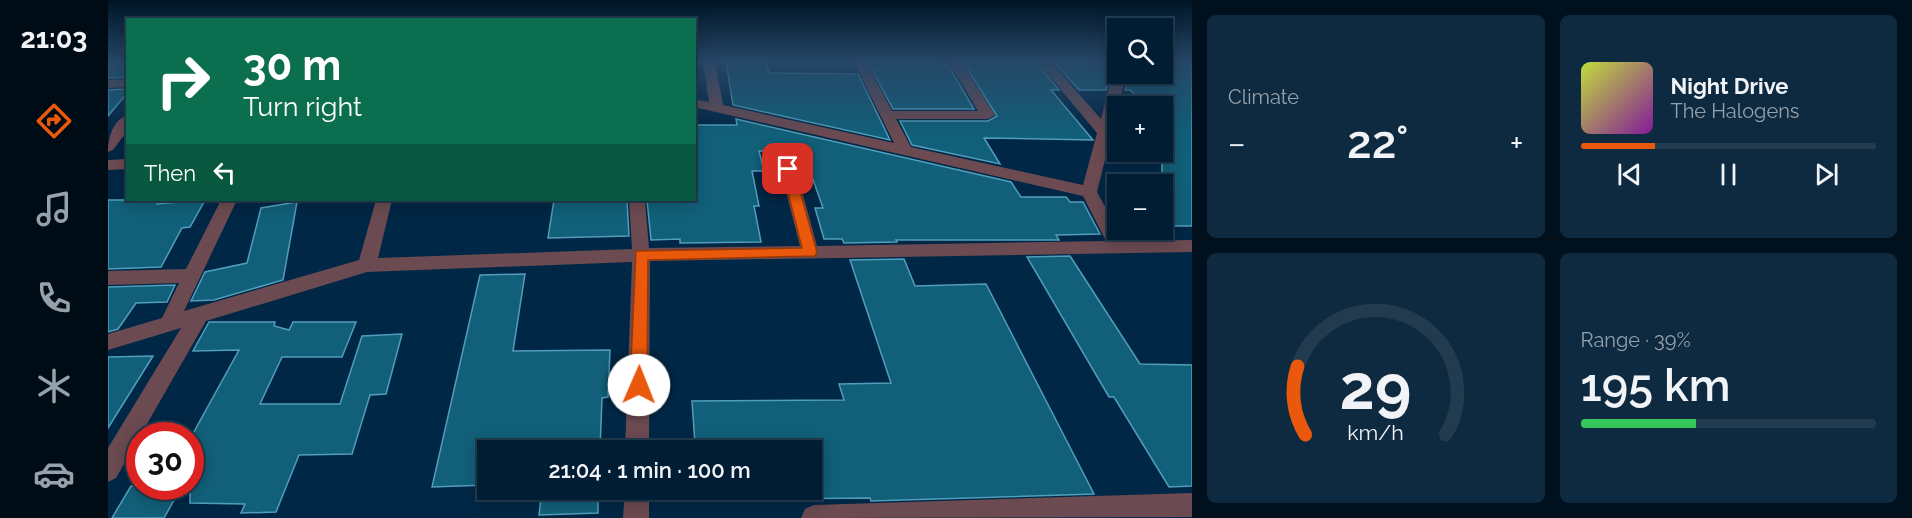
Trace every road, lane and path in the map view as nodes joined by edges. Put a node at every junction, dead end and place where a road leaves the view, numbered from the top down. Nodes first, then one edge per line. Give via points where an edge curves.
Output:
1 (713, 86) edge
2 (872, 86) edge
3 (970, 86) edge
4 (1065, 86) edge
5 (1116, 86) edge
6 (696, 103) edge
7 (717, 108) junction
8 (887, 115) junction
9 (126, 122) edge
10 (1104, 132) junction
11 (108, 147) edge
12 (906, 152) junction
13 (126, 164) edge
14 (108, 165) edge
15 (788, 169) dead end
16 (1089, 192) junction
17 (229, 201) edge
18 (384, 201) edge
19 (637, 201) edge
20 (1192, 246) edge
21 (1119, 248) junction
22 (810, 252) junction
23 (641, 255) junction
24 (367, 265) junction
25 (192, 276) junction
26 (108, 278) edge
27 (200, 316) junction
28 (168, 325) junction
29 (108, 342) edge
30 (637, 440) edge
31 (108, 470) edge
32 (637, 500) edge
33 (1192, 505) edge
34 (636, 518) edge
35 (814, 518) edge

1 - 7 street
2 - 8 street
3 - 8 street via 988,115
4 - 10 street
5 - 10 street
6 - 7 street
7 - 12 street
8 - 12 street
9 - 11 street
10 - 16 street
12 - 16 street
13 - 14 street
15 - 22 street
16 - 21 street
17 - 25 street
18 - 24 street
19 - 23 street
20 - 21 street
21 - 22 street
22 - 23 street
23 - 24 street
23 - 30 street
24 - 27 street
25 - 26 street
25 - 28 street
27 - 28 street
27 - 31 street
28 - 29 street
32 - 34 street
33 - 35 street

